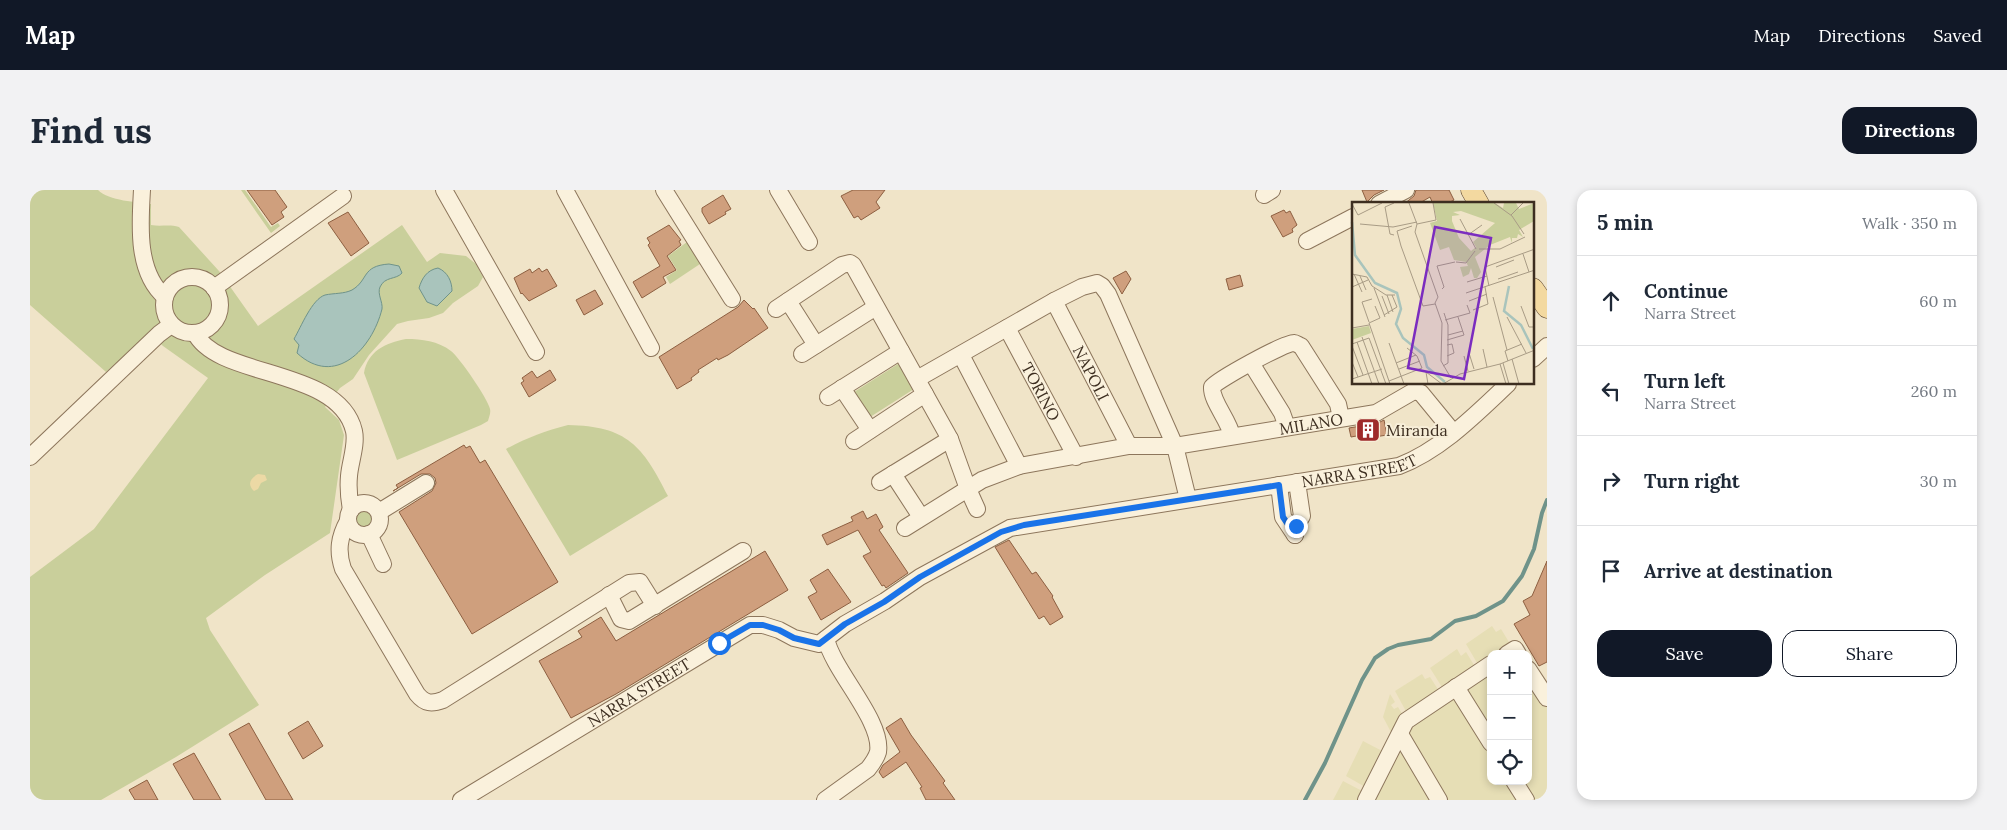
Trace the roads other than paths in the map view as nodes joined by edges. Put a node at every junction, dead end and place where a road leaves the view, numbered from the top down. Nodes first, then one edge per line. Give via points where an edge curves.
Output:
1 (142, 190) edge
2 (444, 190) edge
3 (565, 190) edge
4 (664, 190) edge
5 (778, 190) edge
6 (1406, 190) edge
7 (1471, 190) edge
8 (346, 192) edge
9 (1383, 202) edge
10 (1478, 202) edge
11 (1352, 218) edge
12 (1306, 241) dead end
13 (809, 242) dead end
14 (214, 288) junction
15 (1534, 289) edge
16 (166, 297) junction
17 (732, 299) dead end
18 (1054, 301) junction
19 (876, 307) junction
20 (1547, 308) edge
21 (172, 325) junction
22 (1007, 328) junction
23 (195, 333) junction
24 (816, 346) junction
25 (1547, 346) edge
26 (651, 348) dead end
27 (900, 351) junction
28 (536, 352) dead end
29 (802, 354) dead end
30 (961, 355) junction
31 (1534, 358) edge
32 (1251, 363) junction
33 (916, 379) junction
34 (1507, 385) edge
35 (925, 394) junction
36 (1342, 418) junction
37 (1287, 427) junction
38 (870, 430) junction
39 (1453, 432) junction
40 (1232, 436) junction
41 (36, 439) edge
42 (950, 439) junction
43 (854, 441) dead end
44 (1129, 446) junction
45 (1175, 446) junction
46 (1076, 456) junction
47 (30, 457) edge
48 (1019, 466) junction
49 (1297, 482) junction
50 (426, 483) dead end
51 (1279, 485) junction
52 (968, 489) junction
53 (1188, 499) junction
54 (977, 509) dead end
55 (379, 512) junction
56 (349, 516) junction
57 (921, 517) junction
58 (905, 528) dead end
59 (369, 534) junction
60 (743, 551) dead end
61 (383, 564) dead end
62 (609, 595) junction
63 (655, 606) junction
64 (826, 639) junction
65 (1487, 667) edge
66 (1532, 675) edge
67 (1456, 687) junction
68 (1547, 698) edge
69 (1400, 734) junction
70 (1489, 740) edge
71 (1517, 785) edge
72 (461, 800) edge
73 (825, 800) edge
74 (1366, 800) edge
75 (1439, 800) edge
76 (1526, 800) edge

1 - 16 street via 140,220 146,266 154,284
2 - 28 street
3 - 26 street
4 - 17 street
5 - 13 street
6 - 9 street
7 - 10 main road
8 - 14 street
11 - 12 street
14 - 16 street via 199,278 189,277 172,285
14 - 23 street via 219,296 219,315 207,330
15 - 20 main road
16 - 21 street via 164,310
18 - 22 street
18 - 44 street, NAPOLI
18 - 45 street via 1089,284 1102,286
19 - 24 street
19 - 24 street via 853,265 842,265 782,305
19 - 27 street
21 - 23 street via 179,331
21 - 41 street
22 - 30 street
22 - 46 street, TORINO
23 - 56 street via 202,344 216,353 317,390 348,416 354,436 348,476
24 - 29 street
25 - 31 street
27 - 33 street
27 - 38 street via 835,392
30 - 33 street
30 - 48 street
32 - 36 street via 1286,344 1301,346 1338,404
32 - 37 street via 1282,413
32 - 40 street via 1212,387
33 - 35 street
34 - 39 street, NARRA STREET
35 - 38 street
35 - 42 street
36 - 37 street, MILANO
36 - 39 street, MILANO via 1376,413 1417,391
37 - 40 street, MILANO
38 - 43 street
39 - 49 street, NARRA STREET via 1424,455 1399,466
40 - 45 street, MILANO
41 - 47 street
42 - 52 street
42 - 57 street via 886,478
44 - 45 street, MILANO
44 - 46 street, MILANO
45 - 53 street
46 - 48 street, MILANO
48 - 52 street, MILANO
49 - 51 street, NARRA STREET
49 - 51 street via 1302,516 1295,535 1283,517
50 - 55 street
51 - 53 street, NARRA STREET
52 - 54 street
52 - 57 street, MILANO
53 - 64 street, NARRA STREET via 1010,528 920,577
55 - 56 street via 366,502 355,506
55 - 59 street via 379,525
56 - 59 street via 354,532
56 - 62 street via 339,541 343,569 417,694 429,703 443,700
57 - 58 street, MILANO
59 - 61 street
60 - 63 street
62 - 63 street via 629,583 640,582
62 - 63 street via 625,621
64 - 72 street, NARRA STREET via 819,644 763,625 750,625
64 - 73 street via 835,663 873,725 878,752 868,769
65 - 67 street
66 - 68 street
67 - 69 street via 1409,719
67 - 70 street
69 - 74 street
69 - 75 street
71 - 76 street

